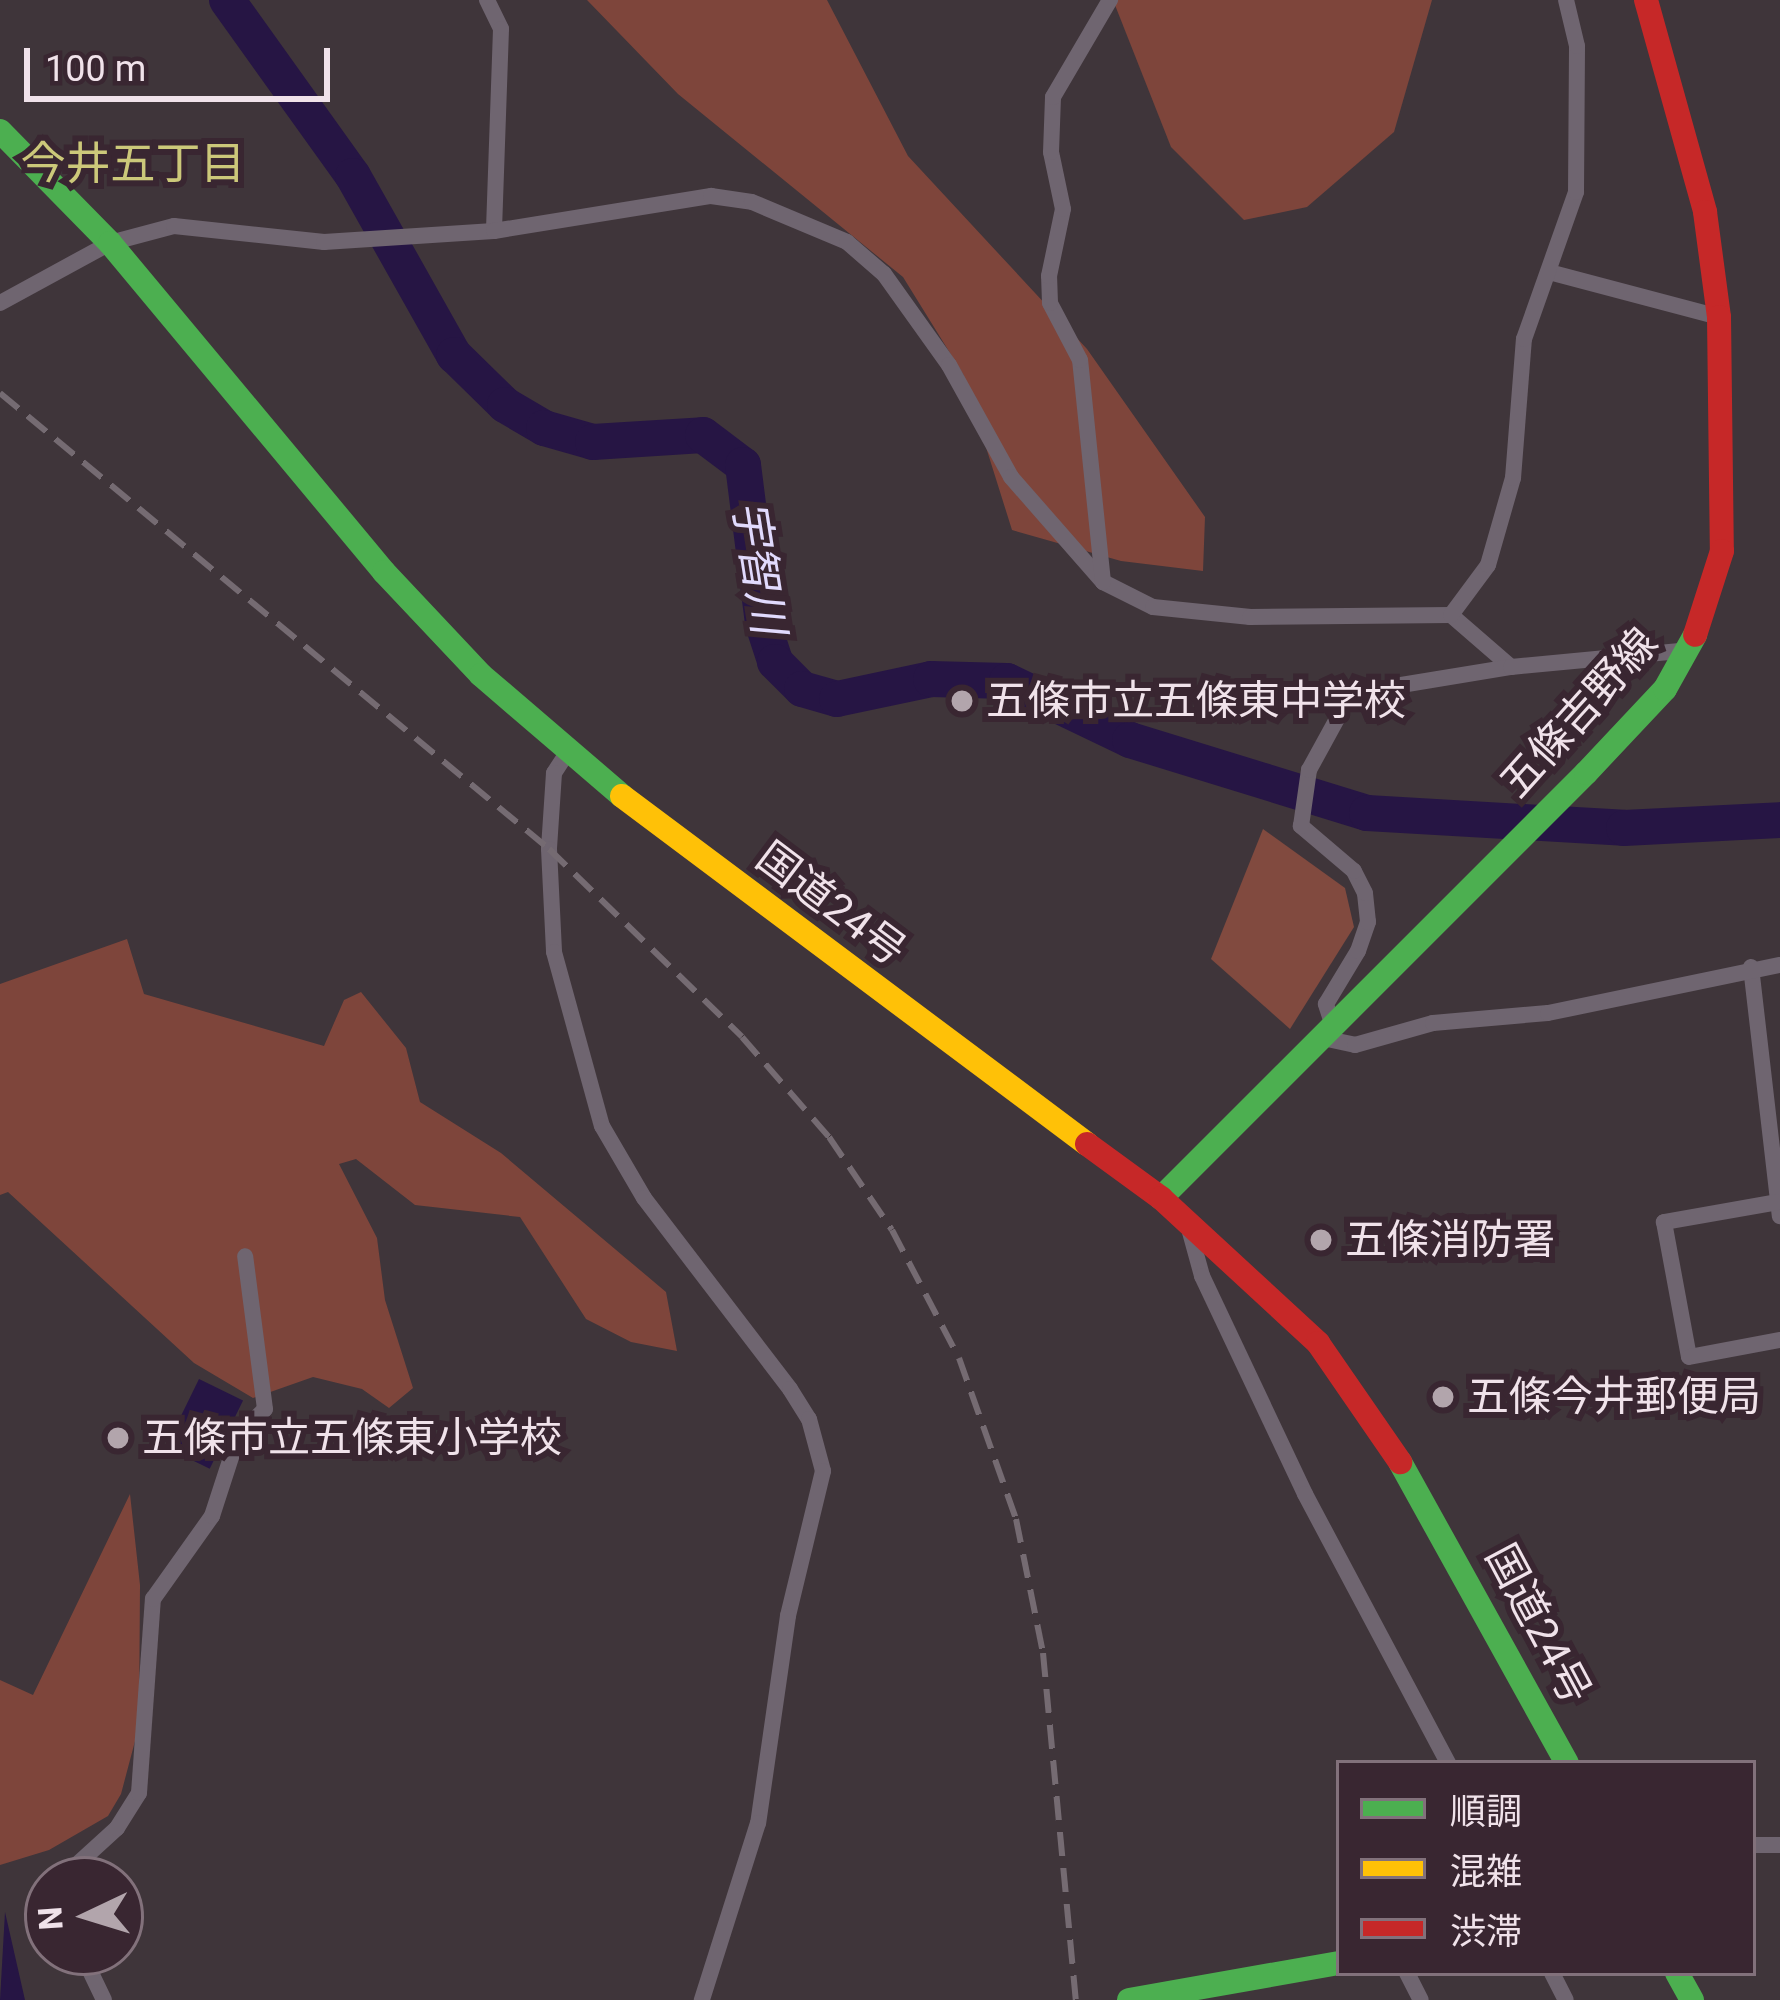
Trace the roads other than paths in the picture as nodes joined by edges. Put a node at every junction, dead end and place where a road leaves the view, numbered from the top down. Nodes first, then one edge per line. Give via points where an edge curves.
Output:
1 (488, 0) edge
2 (1110, 0) edge
3 (1566, 0) edge
4 (1646, 0) edge
5 (0, 130) edge
6 (494, 231) junction
7 (110, 243) junction
8 (1549, 272) junction
9 (0, 303) edge
10 (1719, 317) junction
11 (1103, 582) junction
12 (1451, 615) junction
13 (1690, 650) junction
14 (1510, 667) junction
15 (567, 753) junction
16 (1780, 965) edge
17 (1751, 967) junction
18 (1325, 1030) junction
19 (1161, 1198) junction
20 (1779, 1209) edge
21 (1188, 1221) junction
22 (245, 1256) dead end
23 (1780, 1340) edge
24 (1446, 1760) edge
25 (1565, 1760) edge
26 (86, 1856) edge
27 (1336, 1964) edge
28 (702, 2000) edge
29 (1129, 2000) edge

1 - 6 street via 501,29
2 - 11 street via 1053,97 1063,209 1048,276 1050,302 1080,360
3 - 8 street via 1581,142 1576,192
4 - 10 main road, 五條吉野線 via 1705,212
5 - 7 main road, 国道24号
6 - 7 street via 324,242 174,226
6 - 11 street via 710,196 805,220 847,242 884,274 949,365 1011,476
7 - 9 street
7 - 15 main road, 国道24号 via 384,572
8 - 10 street
8 - 12 street via 1524,339 1513,478 1488,565
10 - 13 main road, 五條吉野線 via 1722,551
11 - 12 street via 1153,607 1250,617
12 - 14 street
13 - 14 street
13 - 18 main road, 五條吉野線 via 1665,689 1586,773
14 - 18 street via 1389,687 1344,706 1309,770 1301,826 1354,871 1368,922 1326,1004
15 - 19 main road, 国道24号
15 - 28 street via 554,773 549,849 554,952 602,1126 644,1198 790,1389 809,1419 823,1471 788,1616 758,1823
16 - 17 street
17 - 18 street via 1548,1013 1433,1023 1355,1045
17 - 20 street
18 - 19 main road, 五條吉野線
19 - 21 main road, 国道24号
20 - 23 street via 1664,1222 1689,1358
21 - 24 street via 1202,1276 1305,1494
21 - 25 main road, 国道24号 via 1318,1343 1378,1421
22 - 26 street via 266,1408 238,1436 212,1516 153,1599 139,1793
27 - 29 main road

